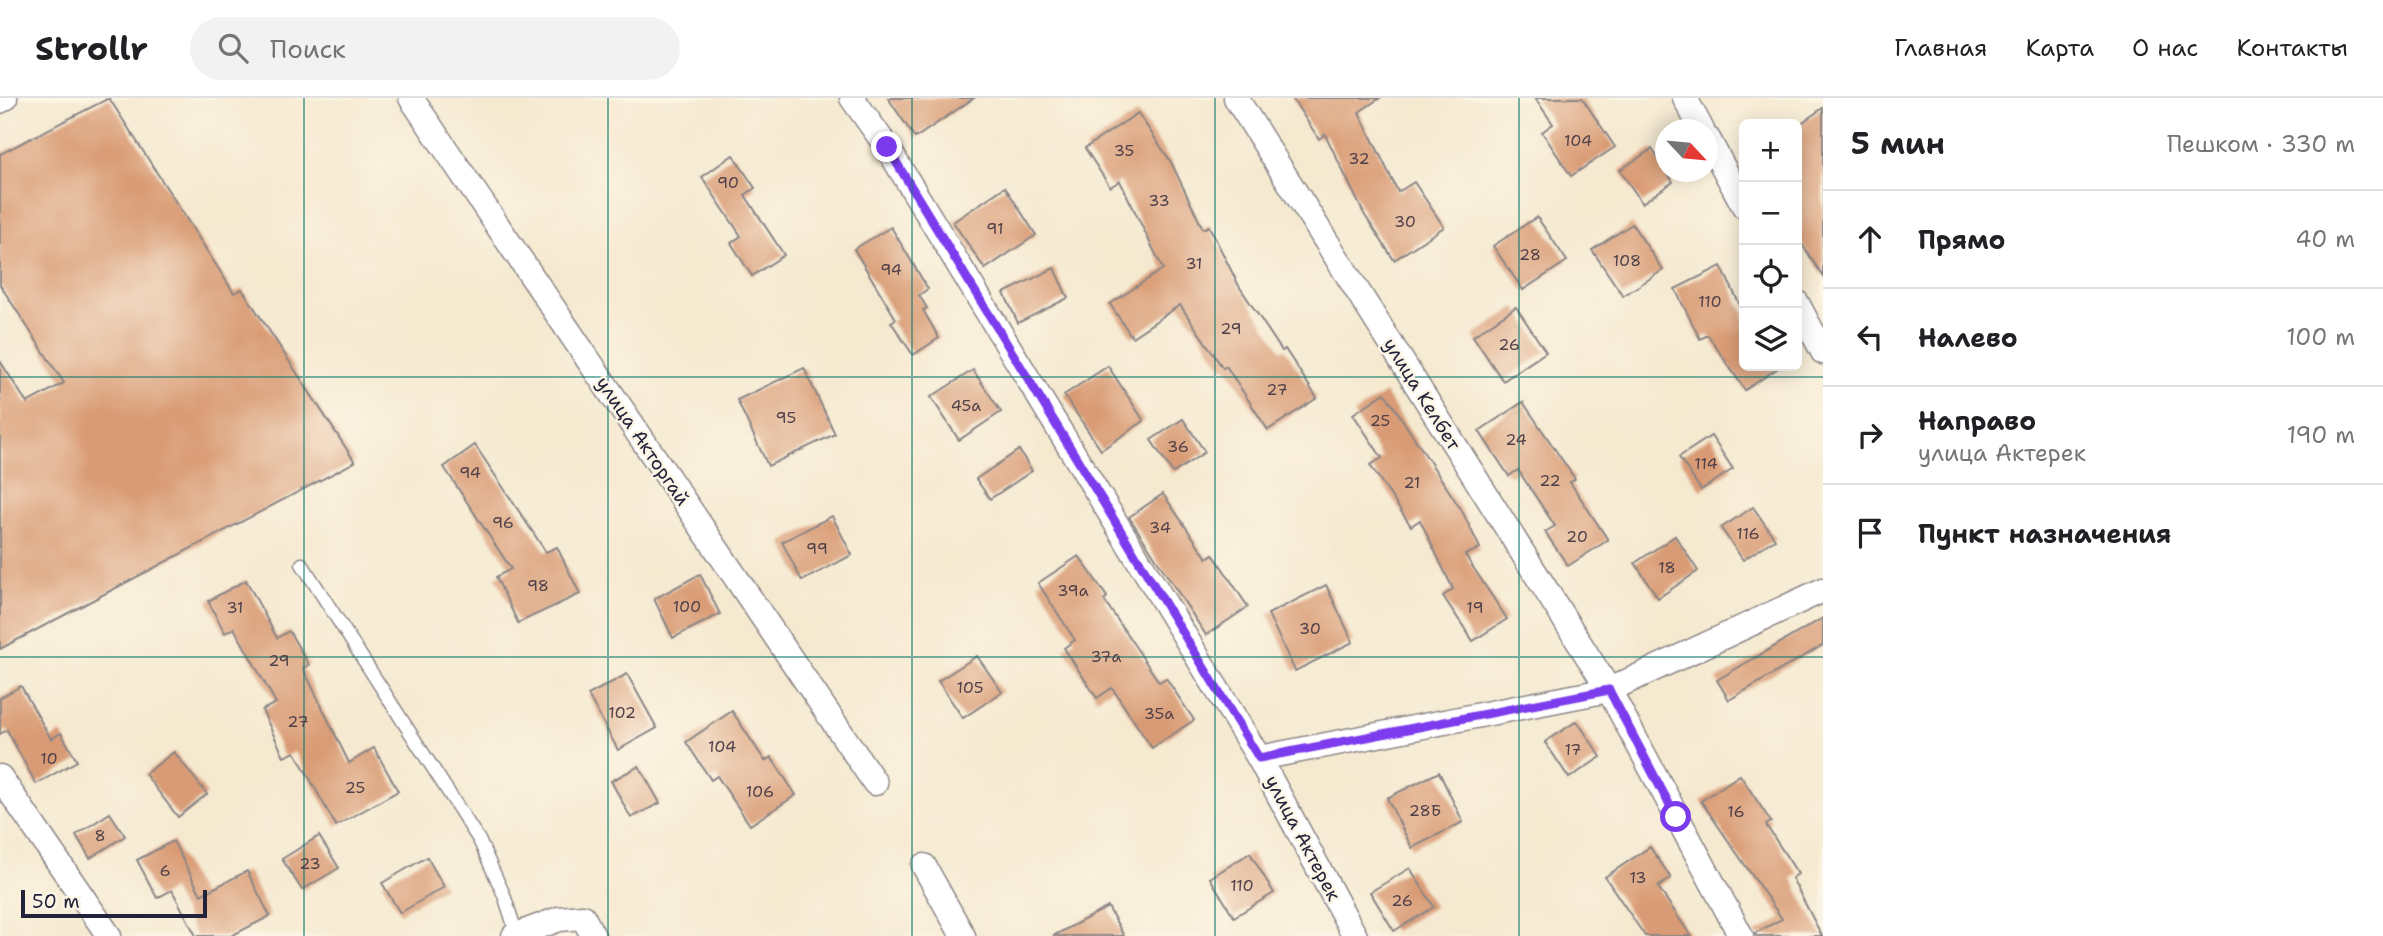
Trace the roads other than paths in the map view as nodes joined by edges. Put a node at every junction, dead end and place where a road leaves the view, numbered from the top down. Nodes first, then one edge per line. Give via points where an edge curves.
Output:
1 (5, 98) edge
2 (411, 98) edge
3 (852, 98) edge
4 (1236, 98) edge
5 (1685, 98) edge
6 (0, 101) edge
7 (1696, 119) edge
8 (1718, 159) edge
9 (1739, 197) edge
10 (1800, 308) edge
11 (1823, 352) edge
12 (302, 564) dead end
13 (1823, 590) edge
14 (1609, 690) junction
15 (1259, 758) junction
16 (0, 777) edge
17 (875, 783) dead end
18 (924, 866) dead end
19 (588, 926) edge
20 (516, 935) edge
21 (109, 936) edge
22 (963, 936) edge
23 (1355, 936) edge
24 (1741, 936) edge

1 - 6 street
2 - 17 street, улица Акторгай
3 - 15 street, улица Актерек via 887,147
4 - 14 street, улица Келбет
5 - 7 street
8 - 9 street
10 - 11 street
12 - 20 lane via 479,840
13 - 14 street
14 - 15 street
14 - 24 street, улица Келбет
15 - 23 street, улица Актерек
16 - 21 street
18 - 22 street
19 - 20 street via 559,919

